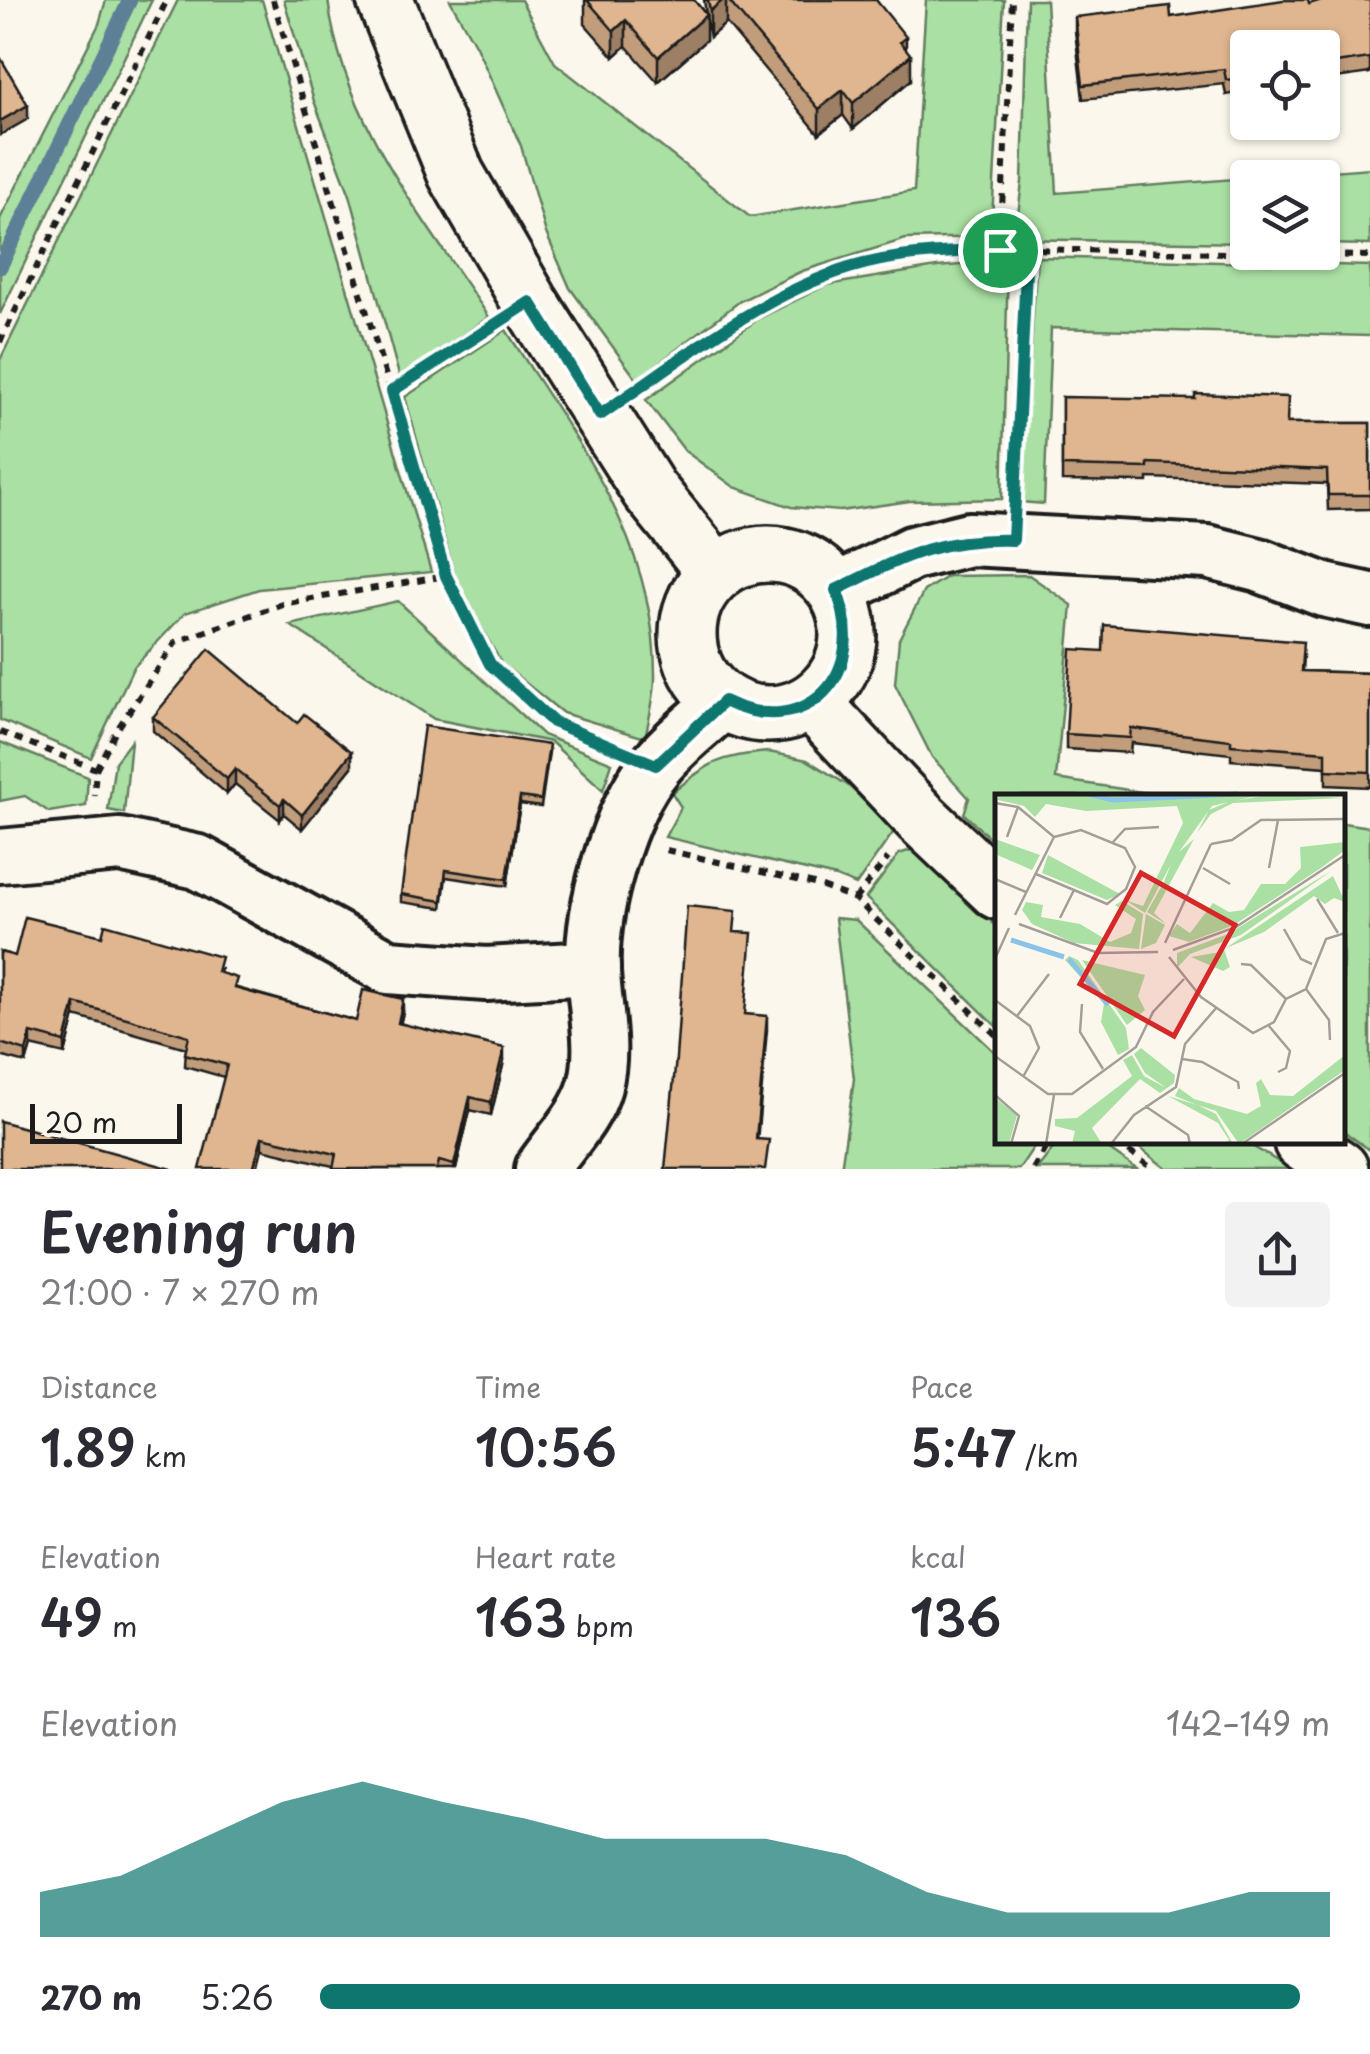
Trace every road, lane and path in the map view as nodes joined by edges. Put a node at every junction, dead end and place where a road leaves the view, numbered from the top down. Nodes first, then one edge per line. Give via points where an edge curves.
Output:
1 (167, 0) edge
2 (273, 0) edge
3 (385, 0) edge
4 (1012, 0) edge
5 (1000, 250) junction
6 (1027, 250) junction
7 (1370, 256) edge
8 (530, 302) junction
9 (0, 342) edge
10 (392, 391) junction
11 (600, 415) junction
12 (1013, 540) junction
13 (716, 573) junction
14 (446, 576) junction
15 (836, 590) junction
16 (1370, 600) edge
17 (724, 701) junction
18 (812, 702) junction
19 (0, 732) edge
20 (656, 765) junction
21 (96, 769) junction
22 (619, 839) junction
23 (88, 846) junction
24 (0, 856) edge
25 (995, 887) edge
26 (593, 968) junction
27 (995, 1034) edge
28 (1048, 1144) edge
29 (1119, 1144) edge
30 (1305, 1144) edge
31 (542, 1169) edge
32 (1032, 1169) edge
33 (1152, 1169) edge
34 (1340, 1169) edge

1 - 9 path
2 - 10 path
3 - 8 street via 456,174
4 - 5 path
5 - 6 path
5 - 11 path via 923,253 849,268 764,304
6 - 7 path
6 - 12 path
8 - 10 path
8 - 11 street
10 - 14 path
11 - 13 street
12 - 15 street via 969,539 912,552
12 - 16 street via 1207,552
13 - 15 street via 745,556 771,553 808,564
13 - 17 street via 691,609 686,635 704,684
14 - 20 path via 490,664 553,722
14 - 21 path via 282,604 176,642
15 - 18 street via 846,614 843,663
17 - 18 street via 768,715
17 - 20 street
18 - 25 street
19 - 21 path
20 - 22 street
21 - 23 path
22 - 26 street via 600,901
22 - 27 path via 854,899
23 - 24 street
23 - 26 street via 120,845 198,862 388,967 486,974
26 - 31 street via 600,1048 595,1087
28 - 32 path
29 - 33 path
30 - 34 street

